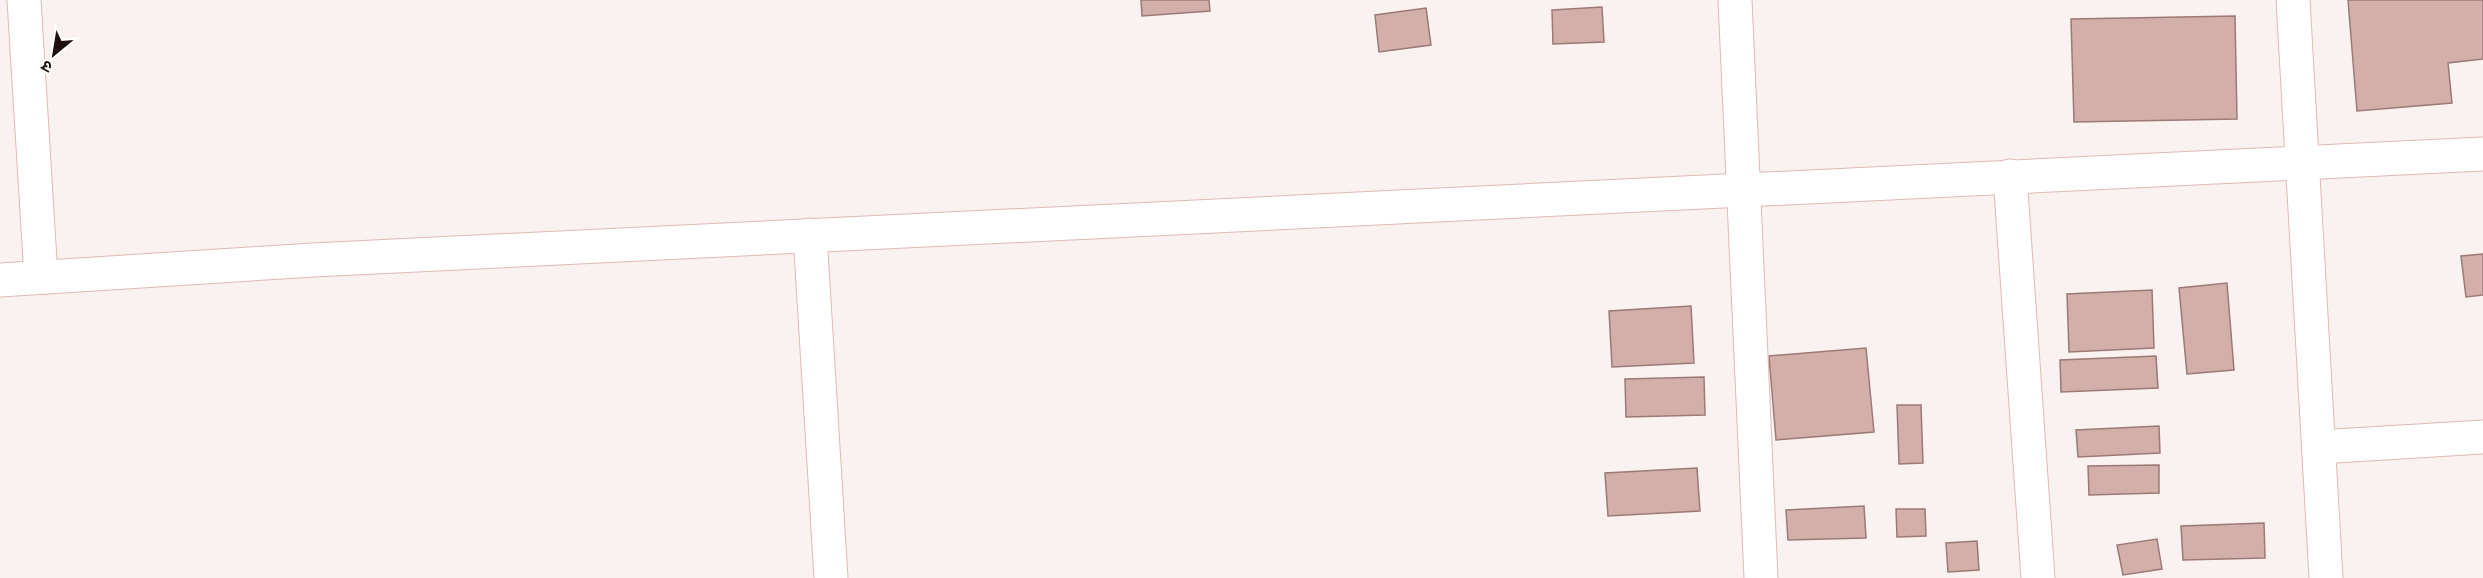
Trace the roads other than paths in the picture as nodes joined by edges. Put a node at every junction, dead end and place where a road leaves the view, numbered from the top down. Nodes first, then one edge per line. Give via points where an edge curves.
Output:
1 (24, 0) edge
2 (1735, 0) edge
3 (2293, 0) edge
4 (2483, 154) edge
5 (2302, 162) junction
6 (2010, 176) junction
7 (1745, 190) junction
8 (810, 235) junction
9 (41, 277) junction
10 (0, 280) edge
11 (2483, 437) edge
12 (2319, 447) junction
13 (831, 578) edge
14 (1761, 578) edge
15 (2038, 578) edge
16 (2326, 578) edge

1 - 9 street
2 - 7 street
3 - 5 street
4 - 5 street
5 - 6 street
5 - 12 street
6 - 7 street
6 - 15 street
7 - 8 street
7 - 14 street
8 - 9 street
8 - 13 street
9 - 10 street
11 - 12 street
12 - 16 street

